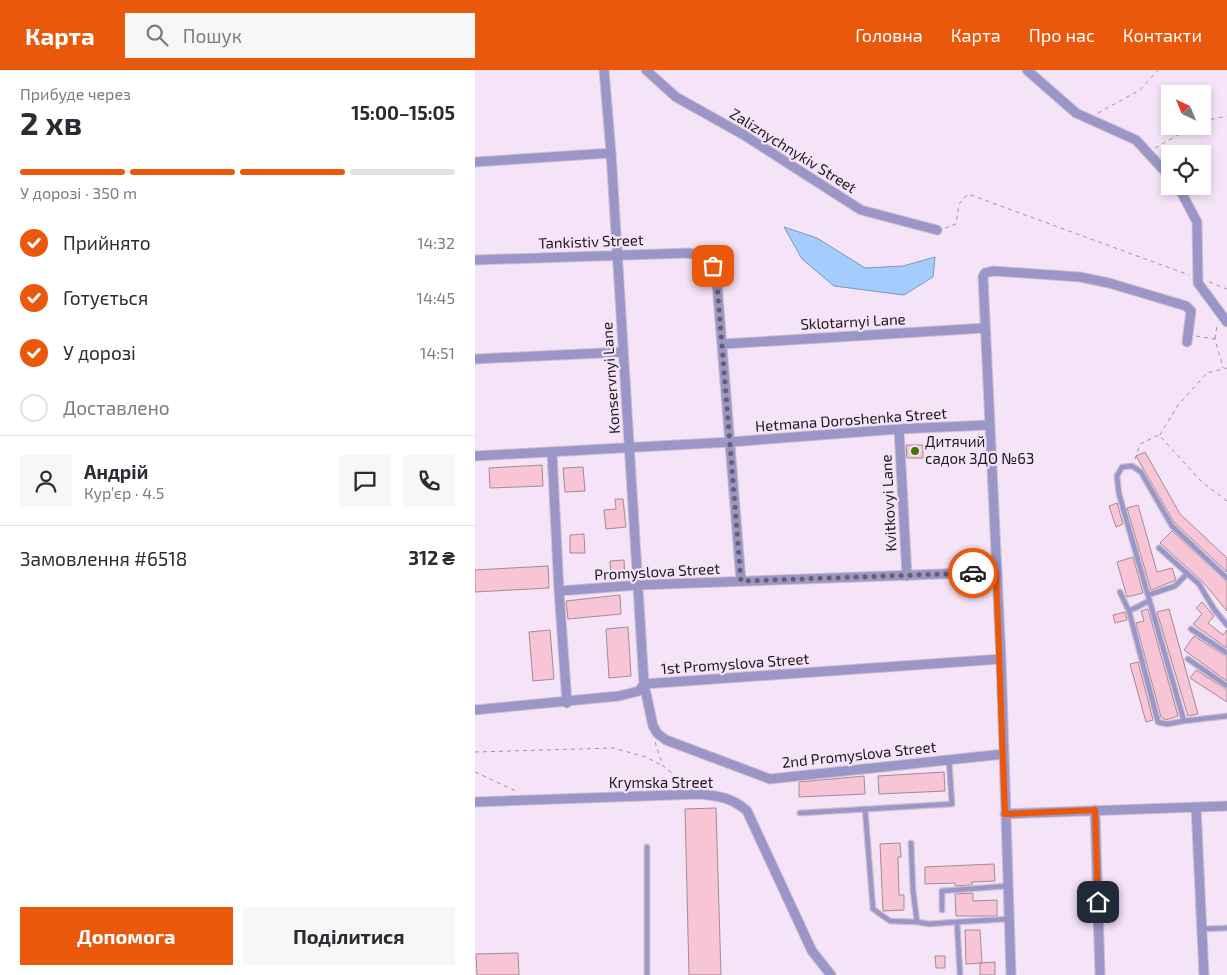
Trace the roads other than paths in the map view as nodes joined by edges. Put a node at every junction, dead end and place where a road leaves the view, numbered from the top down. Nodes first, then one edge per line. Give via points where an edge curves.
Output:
1 (604, 70) edge
2 (646, 70) edge
3 (1027, 70) edge
4 (611, 153) junction
5 (475, 162) edge
6 (1161, 167) edge
7 (1183, 195) edge
8 (937, 230) road end
9 (617, 254) junction
10 (475, 260) edge
11 (1227, 322) edge
12 (985, 328) junction
13 (1188, 338) road end
14 (723, 344) junction
15 (623, 352) junction
16 (475, 359) edge
17 (989, 425) junction
18 (899, 429) junction
19 (730, 442) junction
20 (629, 448) junction
21 (552, 452) junction
22 (475, 456) edge
23 (1159, 548) dead end
24 (996, 572) junction
25 (1187, 574) junction
26 (907, 576) junction
27 (1227, 578) edge
28 (741, 581) junction
29 (638, 585) junction
30 (559, 591) junction
31 (1120, 592) dead end
32 (1148, 595) junction
33 (1149, 601) junction
34 (1129, 611) junction
35 (1227, 625) edge
36 (1191, 629) dead end
37 (1227, 653) edge
38 (1188, 659) dead end
39 (1001, 660) junction
40 (644, 684) junction
41 (1227, 686) edge
42 (567, 702) junction
43 (475, 710) edge
44 (1227, 716) edge
45 (1184, 721) junction
46 (1004, 754) junction
47 (949, 759) junction
48 (475, 802) edge
49 (1227, 806) edge
50 (1196, 807) junction
51 (865, 809) junction
52 (1095, 810) junction
53 (800, 813) dead end
54 (1005, 814) junction
55 (911, 843) dead end
56 (647, 846) dead end
57 (1007, 886) junction
58 (942, 910) dead end
59 (1008, 919) junction
60 (917, 922) junction
61 (957, 922) junction
62 (1227, 928) edge
63 (1202, 929) junction
64 (647, 975) edge
65 (831, 975) edge
66 (960, 975) edge
67 (1011, 975) edge
68 (1100, 975) edge
69 (1204, 975) edge

1 - 4 street, Konservnyi Lane
2 - 8 street, Zaliznychnykiv Street via 675,97 744,135 861,210
3 - 6 street via 1076,113 1137,140
4 - 5 street
4 - 9 street, Konservnyi Lane
7 - 11 street via 1197,222 1198,283
9 - 10 street, Tankistiv Street
9 - 14 street, Tankistiv Street via 689,253 707,260 716,271
9 - 15 street, Konservnyi Lane
12 - 13 street via 982,282 985,273 993,271 1109,283 1186,306 1191,311
12 - 14 street, Sklotarnyi Lane
12 - 17 street
14 - 19 street
15 - 16 street
15 - 20 street, Konservnyi Lane
17 - 18 street, Hetmana Doroshenka Street
17 - 24 street
18 - 19 street, Hetmana Doroshenka Street
18 - 26 street, Kvitkovyi Lane
19 - 20 street, Hetmana Doroshenka Street
19 - 28 street
20 - 21 street, Hetmana Doroshenka Street
20 - 29 street, Konservnyi Lane
21 - 22 street, Hetmana Doroshenka Street
21 - 30 street
23 - 25 lane
24 - 26 street, Promyslova Street
24 - 39 street
25 - 32 lane via 1175,586
25 - 35 lane via 1199,584
26 - 28 street, Promyslova Street
27 - 32 lane via 1171,526 1141,472 1132,466 1122,467 1117,476 1118,485
28 - 29 street, Promyslova Street
29 - 30 street, Promyslova Street
29 - 40 street, Konservnyi Lane
30 - 42 street
31 - 34 lane
32 - 33 lane
33 - 34 lane
33 - 45 lane
34 - 45 lane via 1158,722
36 - 37 lane
38 - 41 lane
39 - 40 street, 1st Promyslova Street
39 - 46 street
40 - 42 street, 1st Promyslova Street via 631,694
40 - 47 street, 2nd Promyslova Street via 653,726 666,740 770,779
42 - 43 street, 1st Promyslova Street
44 - 45 lane
46 - 47 street, 2nd Promyslova Street
46 - 54 street
47 - 51 lane via 952,804
48 - 65 street, Krymska Street via 700,794 737,801 747,811 812,951
49 - 50 street
50 - 52 street
50 - 63 street
51 - 53 lane
51 - 60 lane via 873,909 889,921
52 - 54 street
52 - 68 street
54 - 57 street
55 - 60 lane
56 - 64 lane
57 - 58 lane via 942,891
57 - 59 street
59 - 61 lane
59 - 67 street
60 - 61 lane
61 - 66 lane
62 - 63 lane
63 - 69 street

